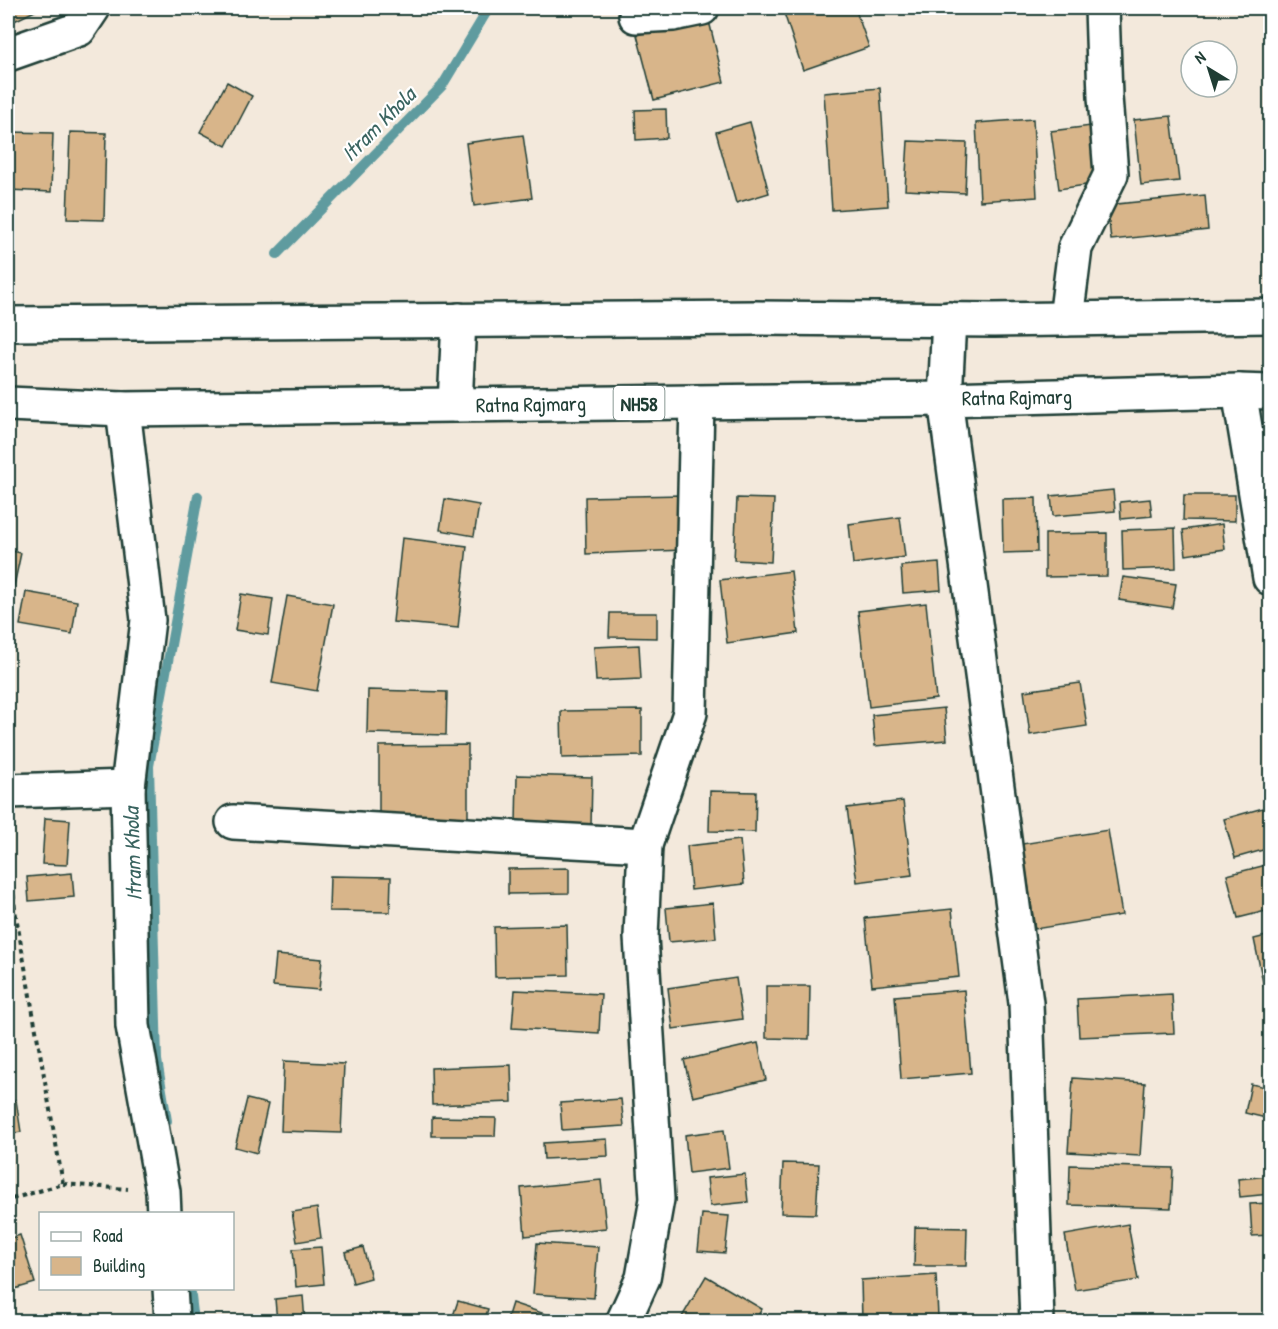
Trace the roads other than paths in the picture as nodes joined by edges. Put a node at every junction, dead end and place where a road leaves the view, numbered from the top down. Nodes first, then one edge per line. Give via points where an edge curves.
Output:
1 (93, 8) edge
2 (702, 8) edge
3 (1102, 8) edge
4 (636, 16) dead end
5 (8, 54) edge
6 (1270, 316) edge
7 (1066, 319) junction
8 (459, 320) junction
9 (950, 320) junction
10 (8, 324) edge
11 (1239, 392) junction
12 (1270, 392) edge
13 (945, 399) junction
14 (697, 402) junction
15 (8, 404) edge
16 (455, 405) junction
17 (123, 409) junction
18 (1270, 578) edge
19 (128, 787) junction
20 (8, 791) edge
21 (233, 822) dead end
22 (645, 845) junction
23 (164, 1203) edge
24 (170, 1290) edge
25 (172, 1322) edge
26 (623, 1322) edge
27 (1037, 1322) edge

1 - 5 street via 79,29
2 - 4 street
3 - 7 street via 1111,174 1075,248
6 - 7 street
7 - 9 street
8 - 9 street
8 - 10 street
8 - 16 street
9 - 13 street
11 - 12 street, Ratna Rajmarg / NH58
11 - 13 street, Ratna Rajmarg / NH58
11 - 18 street
13 - 14 street, Ratna Rajmarg / NH58
13 - 27 street via 1026,1004
14 - 16 street, Ratna Rajmarg / NH58
14 - 22 street via 690,713
15 - 17 street, Ratna Rajmarg / NH58
16 - 17 street, Ratna Rajmarg / NH58
17 - 19 street via 148,620
19 - 20 street
19 - 23 street via 133,1026
21 - 22 street
22 - 26 street via 641,937 657,1199 643,1278
24 - 25 street

